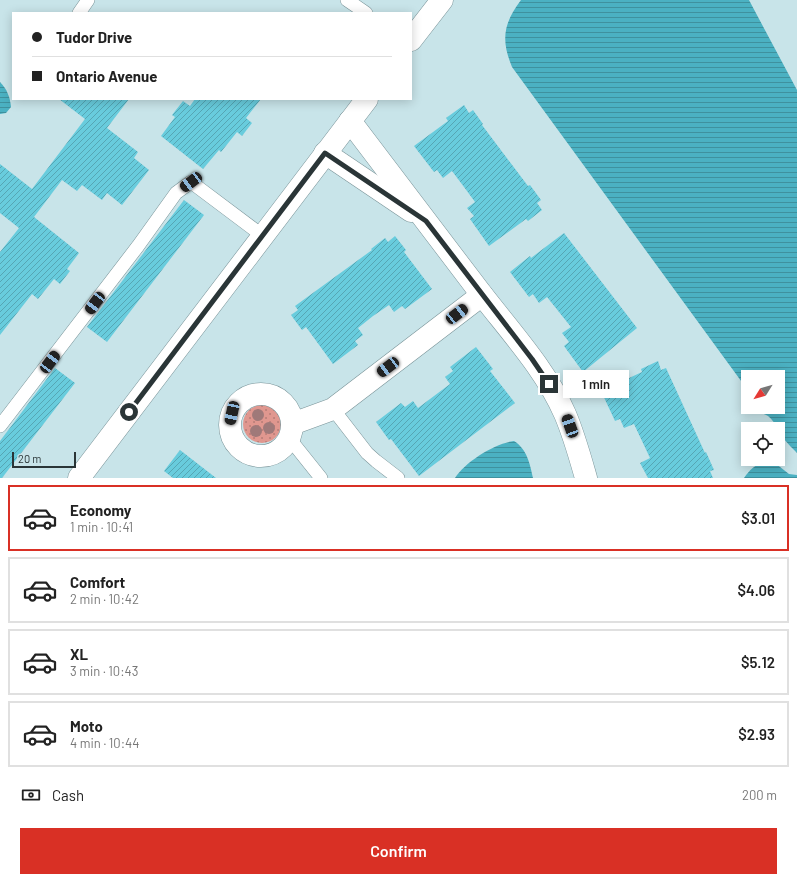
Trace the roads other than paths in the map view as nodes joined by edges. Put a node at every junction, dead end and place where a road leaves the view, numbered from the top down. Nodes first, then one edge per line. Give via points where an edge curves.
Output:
1 (88, 0) edge
2 (348, 0) edge
3 (442, 0) edge
4 (80, 12) edge
5 (365, 12) edge
6 (412, 39) edge
7 (366, 100) edge
8 (350, 121) junction
9 (325, 153) junction
10 (426, 221) junction
11 (263, 236) junction
12 (482, 295) junction
13 (333, 409) junction
14 (0, 426) edge
15 (291, 431) joint
16 (78, 478) edge
17 (320, 478) edge
18 (398, 478) edge
19 (586, 478) edge

1 - 4 lane
2 - 5 lane
3 - 6 street
7 - 8 street
8 - 9 street
8 - 10 street
9 - 10 street
9 - 11 street
10 - 12 street
11 - 14 lane via 191,182 176,193
11 - 16 street
12 - 13 street
12 - 19 street via 549,384 565,414
13 - 15 street
13 - 18 lane via 367,452
15 - 17 lane

